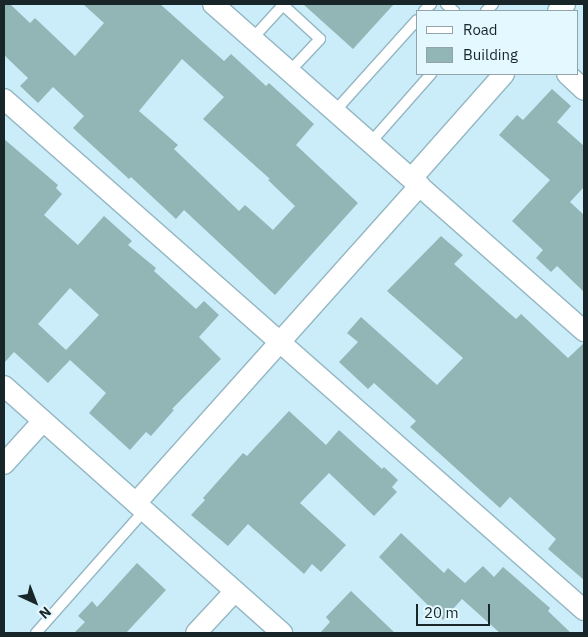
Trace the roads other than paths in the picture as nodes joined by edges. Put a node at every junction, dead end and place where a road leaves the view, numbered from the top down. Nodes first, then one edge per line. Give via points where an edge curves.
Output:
1 (213, 4) edge
2 (416, 21) edge
3 (252, 39) junction
4 (290, 71) junction
5 (430, 75) edge
6 (503, 75) edge
7 (567, 75) edge
8 (584, 90) edge
9 (4, 99) edge
10 (335, 111) junction
11 (371, 142) junction
12 (416, 182) junction
13 (584, 331) edge
14 (281, 342) junction
15 (4, 386) edge
16 (42, 420) junction
17 (4, 464) edge
18 (140, 507) junction
19 (235, 591) junction
20 (584, 610) edge
21 (36, 633) edge
22 (196, 633) edge
23 (282, 633) edge

1 - 3 street
2 - 10 lane
3 - 4 street
3 - 4 lane via 284,5 320,39
4 - 10 street
5 - 11 lane
6 - 12 street
7 - 8 street
9 - 14 street
10 - 11 street
11 - 12 street
12 - 13 street
12 - 14 street
14 - 18 street
14 - 20 street
15 - 16 street
16 - 17 street
16 - 18 street
18 - 19 street
18 - 21 lane
19 - 22 street
19 - 23 street

